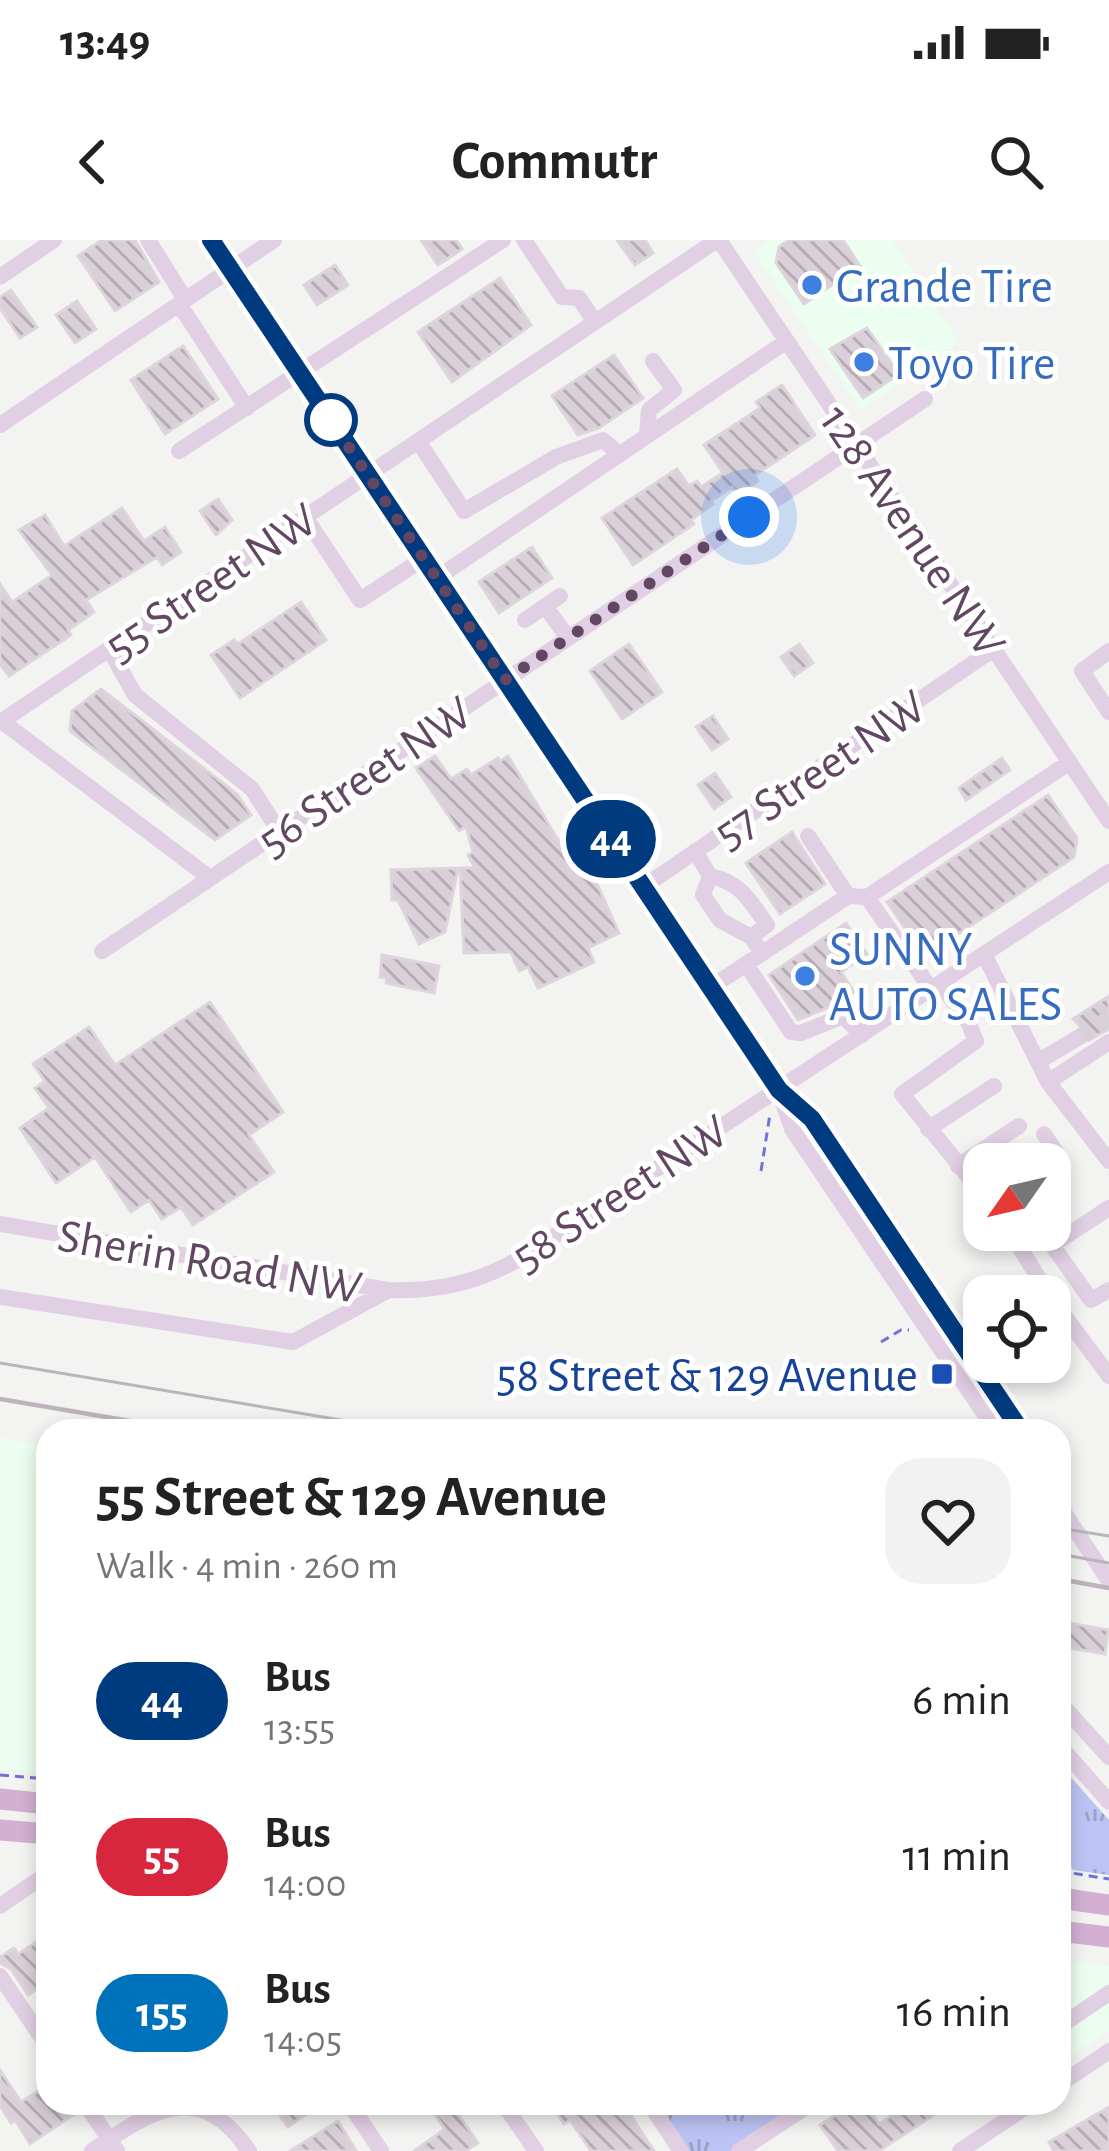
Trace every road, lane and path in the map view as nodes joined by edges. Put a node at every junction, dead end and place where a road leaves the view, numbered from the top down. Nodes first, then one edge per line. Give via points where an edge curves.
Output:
1 (54, 240) edge
2 (148, 240) edge
3 (211, 240) edge
4 (274, 240) edge
5 (503, 240) edge
6 (524, 240) edge
7 (718, 240) edge
8 (230, 269) junction
9 (0, 277) edge
10 (182, 302) junction
11 (595, 322) junction
12 (787, 341) junction
13 (653, 362) dead end
14 (299, 374) junction
15 (925, 399) dead end
16 (247, 408) junction
17 (0, 425) edge
18 (647, 435) junction
19 (418, 440) junction
20 (857, 445) junction
21 (179, 451) dead end
22 (619, 454) junction
23 (368, 475) junction
24 (305, 517) junction
25 (423, 559) junction
26 (436, 578) junction
27 (525, 620) dead end
28 (568, 638) junction
29 (109, 649) junction
30 (994, 649) junction
31 (1109, 651) edge
32 (505, 680) junction
33 (1109, 712) edge
34 (1, 721) edge
35 (1070, 762) junction
36 (1109, 820) edge
37 (280, 831) junction
38 (808, 836) dead end
39 (695, 851) junction
40 (1109, 872) edge
41 (710, 876) junction
42 (210, 878) junction
43 (643, 886) junction
44 (858, 897) junction
45 (751, 937) junction
46 (102, 951) dead end
47 (762, 953) junction
48 (984, 954) junction
49 (746, 964) junction
50 (935, 986) junction
51 (710, 988) junction
52 (862, 1035) junction
53 (1076, 1039) tunnel mouth
54 (1109, 1042) edge
55 (1039, 1061) junction
56 (1048, 1082) junction
57 (994, 1086) dead end
58 (779, 1090) junction
59 (1019, 1126) dead end
60 (928, 1130) junction
61 (1044, 1134) dead end
62 (1050, 1143) edge
63 (1109, 1161) edge
64 (958, 1166) junction
65 (761, 1171) dead end
66 (963, 1172) edge
67 (1109, 1208) edge
68 (0, 1224) edge
69 (1023, 1251) edge
70 (1109, 1289) edge
71 (388, 1290) junction
72 (419, 1292) joint
73 (0, 1297) edge
74 (910, 1331) dead end
75 (881, 1342) dead end
76 (1109, 1376) edge
77 (988, 1419) edge
78 (1013, 1419) edge
79 (1071, 1523) edge
80 (1109, 1581) edge
81 (1071, 1715) edge
82 (1109, 1757) edge
83 (1071, 1759) edge
84 (0, 1775) edge
85 (36, 1778) edge
86 (0, 1799) edge
87 (1109, 1802) edge
88 (36, 1803) edge
89 (0, 1830) edge
90 (36, 1833) edge
91 (1071, 1873) edge
92 (1109, 1879) edge
93 (36, 1881) edge
94 (1071, 1900) edge
95 (1109, 1905) edge
96 (0, 1906) edge
97 (1071, 1932) edge
98 (1109, 1937) edge
99 (0, 1976) edge
100 (1109, 1993) edge
101 (1071, 2019) edge
102 (36, 2026) edge
103 (1109, 2051) edge
104 (1071, 2077) edge
105 (93, 2115) edge
106 (148, 2115) edge
107 (213, 2115) edge
108 (357, 2115) edge
109 (510, 2115) edge
110 (657, 2115) edge
111 (794, 2115) edge
112 (1016, 2115) edge
113 (113, 2145) edge
114 (981, 2145) edge
115 (531, 2149) edge
116 (92, 2151) edge
117 (249, 2151) edge
118 (381, 2151) edge
119 (681, 2151) edge
120 (739, 2151) edge
121 (960, 2151) edge

1 - 9 street
2 - 10 street
3 - 8 street
4 - 8 street
5 - 14 street
6 - 11 street via 562,297 579,298
7 - 11 street, 55 Street NW
7 - 12 street, 128 Avenue NW
8 - 10 street
8 - 14 street
10 - 16 street
10 - 17 street
11 - 19 street, 55 Street NW
12 - 18 street
12 - 20 street, 128 Avenue NW
13 - 18 street via 674,390 649,410
14 - 16 street
14 - 23 street
15 - 20 street, 56 Street NW
16 - 21 street
18 - 22 street
19 - 22 street via 464,512 556,457 603,440
19 - 23 street, 55 Street NW
20 - 28 street, 56 Street NW
20 - 30 street, 128 Avenue NW
22 - 26 street
23 - 24 street, 55 Street NW
23 - 25 street
24 - 25 street via 360,600
24 - 29 street, 55 Street NW
25 - 26 street
26 - 32 street
27 - 28 street via 552,601
28 - 32 street, 56 Street NW
29 - 34 street, 55 Street NW
29 - 37 street via 135,694 252,789
30 - 35 street, 128 Avenue NW
30 - 39 street, 57 Street NW
31 - 33 street via 1082,671
32 - 37 street, 56 Street NW
32 - 43 street
34 - 42 street
35 - 36 street, 128 Avenue NW
35 - 44 street
37 - 42 street, 56 Street NW
38 - 44 street
39 - 41 street
39 - 43 street, 57 Street NW
40 - 48 street, 58 Street NW
41 - 45 street via 704,896 720,920
41 - 45 street via 742,890 767,926
42 - 46 street, 56 Street NW
43 - 51 street
44 - 47 street
44 - 50 street
45 - 47 street
47 - 49 street
48 - 50 street, 58 Street NW
48 - 55 street
49 - 51 street
49 - 52 street via 791,1032 843,1016
50 - 52 street, 58 Street NW
50 - 60 street via 976,1040 902,1094
51 - 58 street
52 - 58 street, 58 Street NW
53 - 55 street
54 - 56 street
55 - 56 street
56 - 63 street
57 - 60 street
58 - 65 path
58 - 72 street, 58 Street NW via 507,1266
58 - 77 street via 792,1129
58 - 78 street via 812,1119
59 - 64 street
60 - 64 street
61 - 62 street
64 - 66 street
67 - 70 street via 1052,1244 1091,1300
68 - 71 street, Sherin Road NW
69 - 76 street
71 - 72 street, Sherin Road NW
71 - 73 street via 293,1342
74 - 75 path
79 - 80 street
81 - 82 street
83 - 87 street
84 - 85 path
86 - 88 main road
89 - 90 main road
91 - 92 path
93 - 96 street
94 - 95 main road
97 - 98 main road
99 - 102 street
100 - 101 street
103 - 104 street
105 - 113 street
106 - 113 street
107 - 117 street
108 - 118 street
109 - 115 street
110 - 119 street
111 - 120 street
112 - 114 street
113 - 116 street
114 - 121 street

